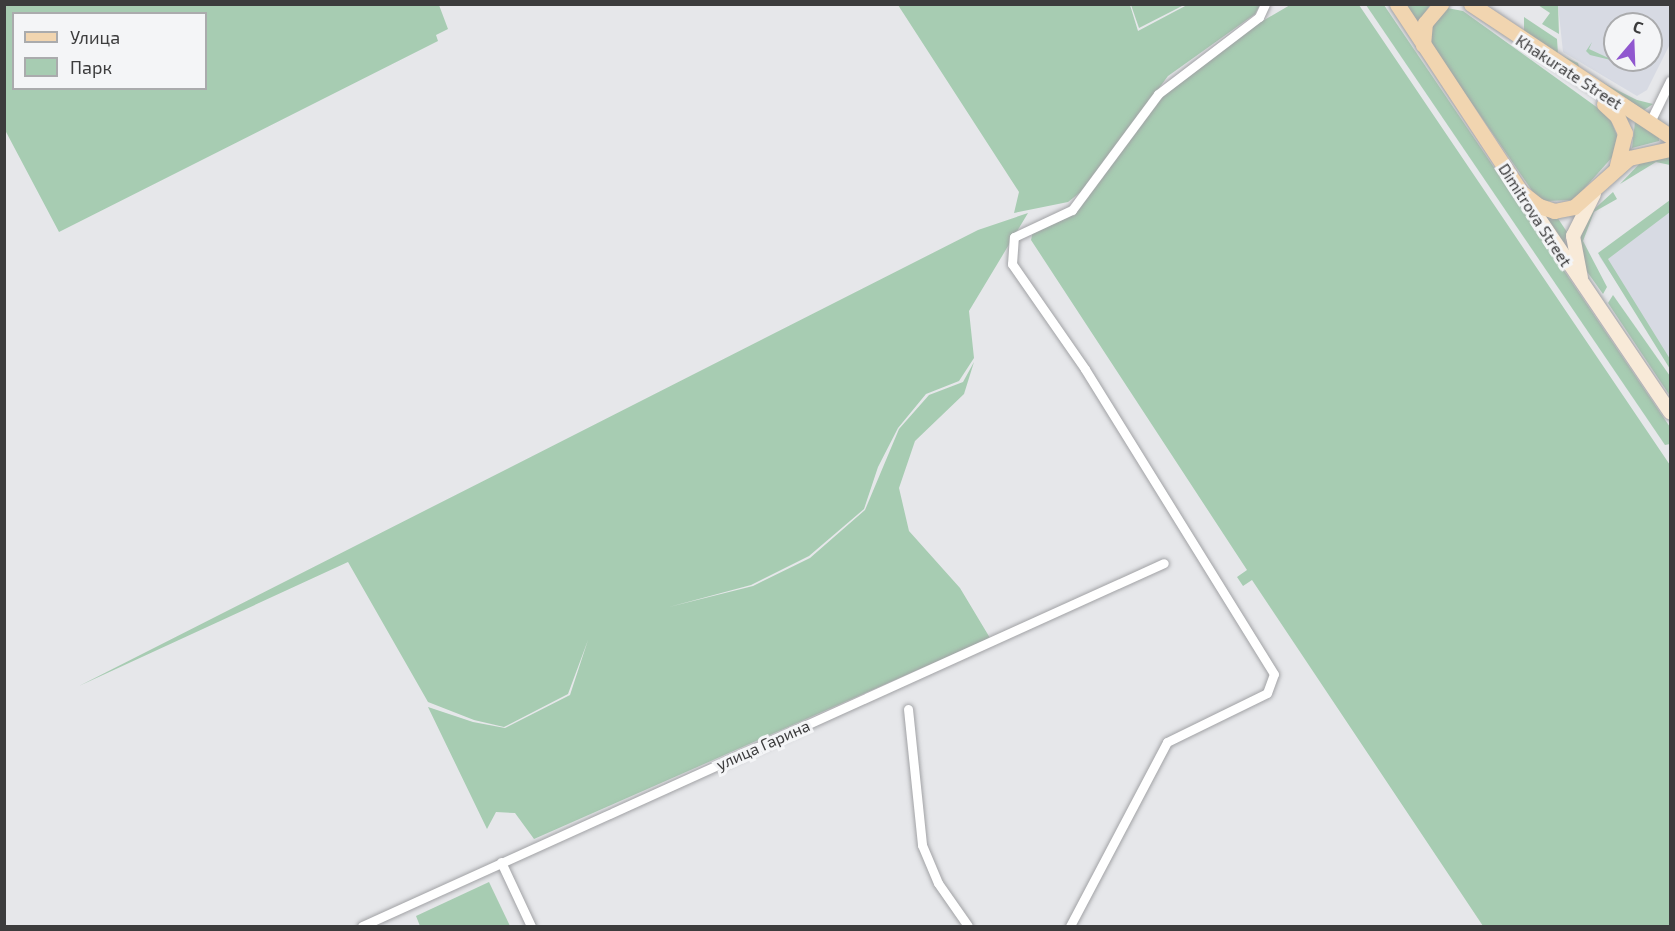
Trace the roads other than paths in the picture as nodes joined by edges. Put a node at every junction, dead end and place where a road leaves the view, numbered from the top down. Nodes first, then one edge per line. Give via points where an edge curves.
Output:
1 (1265, 4) edge
2 (1396, 4) edge
3 (1441, 4) edge
4 (1470, 5) edge
5 (1423, 45) junction
6 (1671, 81) edge
7 (1586, 84) junction
8 (1649, 124) junction
9 (1671, 136) edge
10 (1671, 149) edge
11 (1617, 166) junction
12 (1521, 192) junction
13 (1594, 194) junction
14 (1581, 278) junction
15 (1671, 412) edge
16 (1164, 563) dead end
17 (908, 709) dead end
18 (501, 862) junction
19 (1083, 907) junction
20 (362, 927) edge
21 (531, 927) edge
22 (968, 927) edge
23 (1061, 927) edge
24 (1070, 927) edge

1 - 19 street via 1259,17 1158,94 1072,210 1014,237 1012,264 1084,369 1274,675 1267,693 1167,742
2 - 5 main road, Dimitrova Street
3 - 5 main road via 1425,23
4 - 7 main road, Khakurate Street
5 - 12 main road, Dimitrova Street
6 - 8 street
7 - 8 main road, Khakurate Street
7 - 11 main road via 1621,122 1625,143
8 - 9 main road, Khakurate Street
10 - 11 main road via 1644,152
11 - 13 main road
12 - 13 main road via 1554,211
12 - 14 main road, Dimitrova Street via 1550,242
13 - 14 main road via 1573,236
14 - 15 main road, Dimitrova Street
16 - 18 street, улица Гарина
17 - 22 street via 922,845 938,883
18 - 20 street, улица Гарина
18 - 21 street
19 - 23 street
19 - 24 street

